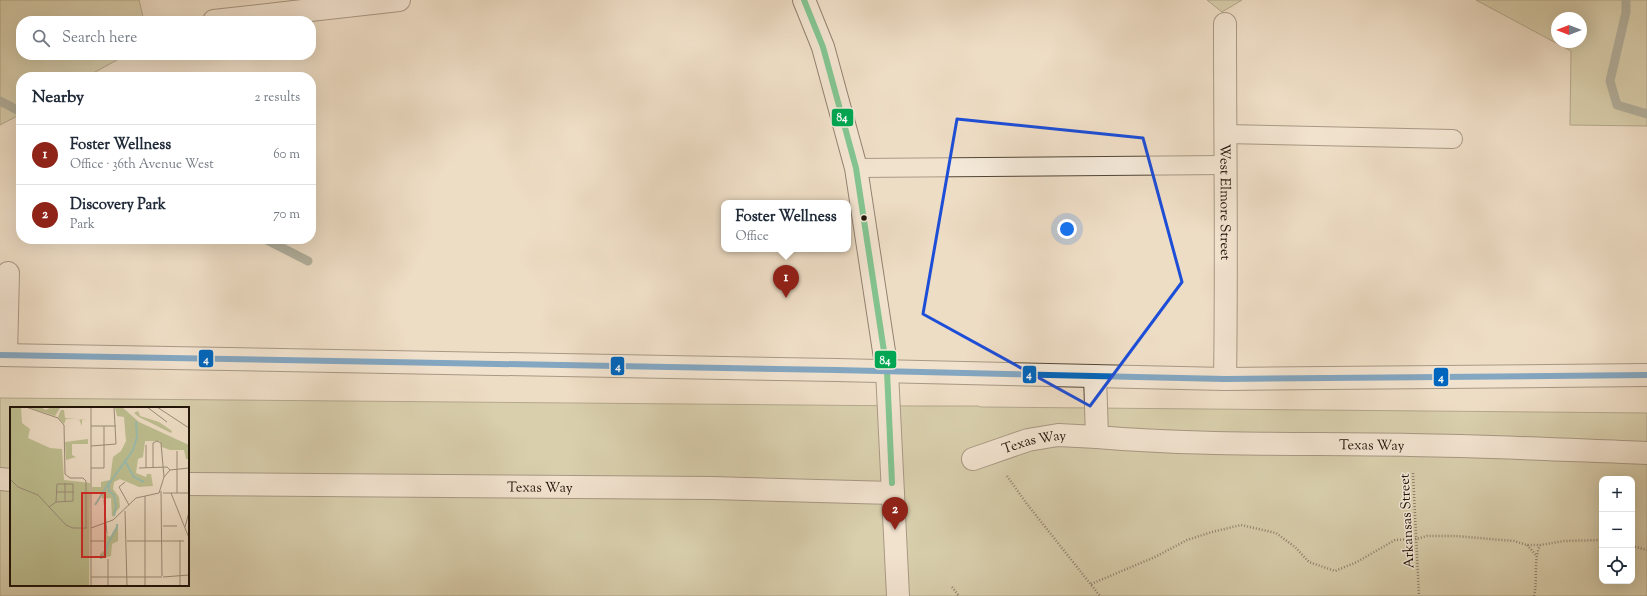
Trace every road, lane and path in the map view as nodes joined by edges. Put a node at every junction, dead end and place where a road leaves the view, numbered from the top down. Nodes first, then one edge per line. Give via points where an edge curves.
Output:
1 (399, 0) edge
2 (804, 0) edge
3 (258, 16) edge
4 (1225, 24) dead end
5 (1225, 134) junction
6 (1452, 139) dead end
7 (1225, 164) junction
8 (856, 168) junction
9 (8, 273) dead end
10 (3, 355) edge
11 (887, 371) junction
12 (1647, 375) edge
13 (1095, 376) junction
14 (1225, 379) junction
15 (1096, 437) junction
16 (1412, 445) junction
17 (1647, 453) edge
18 (981, 456) joint
19 (0, 479) edge
20 (10, 480) edge
21 (189, 484) edge
22 (893, 493) junction
23 (1416, 539) junction
24 (1599, 540) edge
25 (1527, 545) junction
26 (1540, 545) junction
27 (1635, 547) edge
28 (1647, 550) edge
29 (1536, 555) junction
30 (1091, 584) junction
31 (952, 588) dead end
32 (898, 596) edge
33 (959, 596) edge
34 (1100, 596) edge
35 (1419, 596) edge
36 (1534, 596) edge

1 - 3 street
2 - 8 street via 823,47
4 - 5 street, West Elmore Street
5 - 6 lane
5 - 7 street, West Elmore Street
7 - 8 lane
7 - 14 street, West Elmore Street
8 - 11 street
9 - 10 street
10 - 11 street
11 - 13 street
11 - 22 street
12 - 14 street
13 - 14 street
13 - 15 street
15 - 16 street, Texas Way via 1269,445
15 - 18 street, Texas Way via 1058,435 1028,440
16 - 17 street, Texas Way
16 - 23 path, Arkansas Street
18 - 30 path via 1014,485
19 - 20 street
21 - 22 street, Texas Way via 712,488
22 - 32 street
23 - 25 path via 1427,536 1468,536
23 - 30 path via 1395,540 1357,562 1335,571 1309,562 1295,547 1276,533 1241,525 1187,540 1155,557
23 - 35 path, Arkansas Street
24 - 26 path
25 - 26 path
25 - 29 path
26 - 29 path
27 - 28 path
29 - 36 path
30 - 34 path
31 - 33 path

